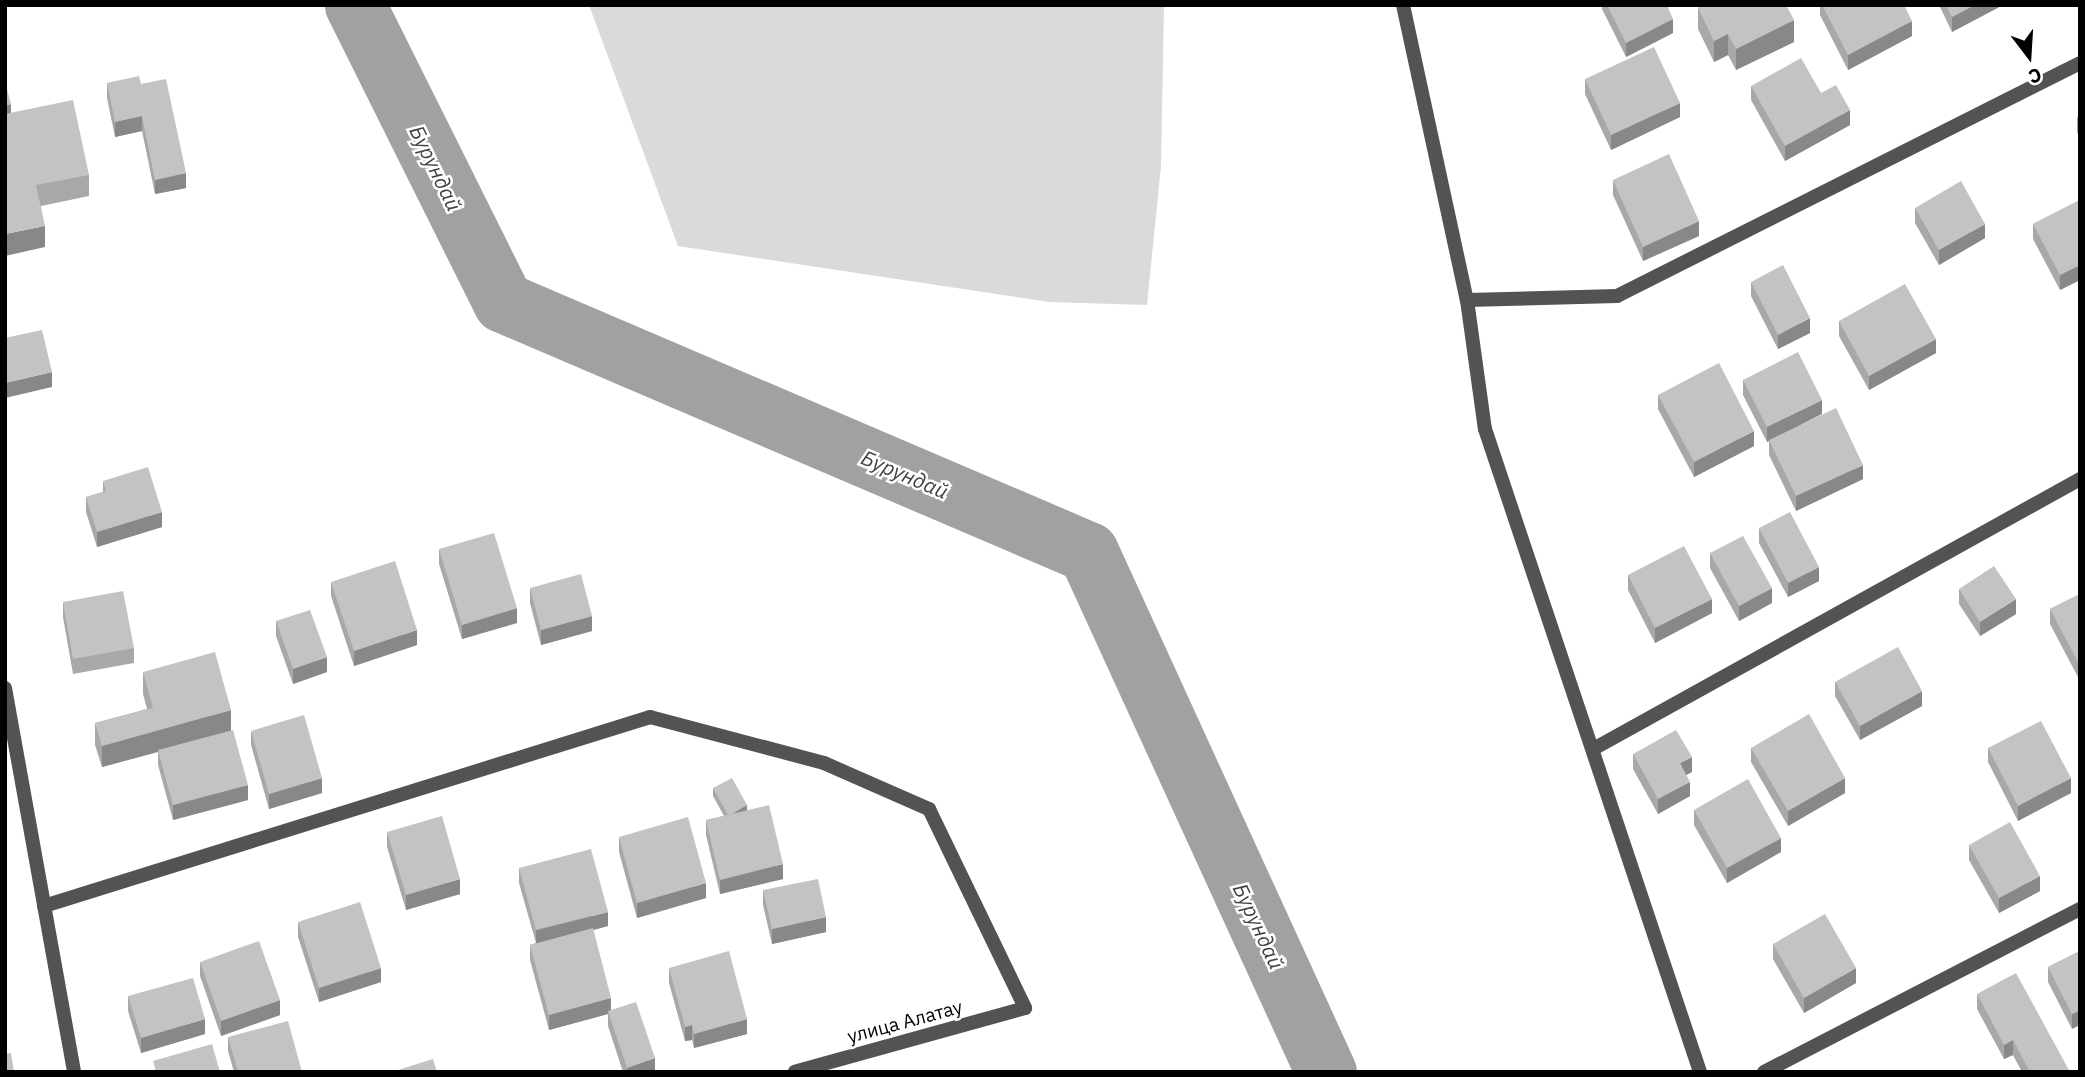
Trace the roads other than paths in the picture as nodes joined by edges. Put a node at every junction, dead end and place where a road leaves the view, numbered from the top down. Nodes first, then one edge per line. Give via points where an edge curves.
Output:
1 (1403, 5) edge
2 (2080, 63) edge
3 (1467, 300) junction
4 (2080, 479) edge
5 (5, 688) edge
6 (1595, 748) junction
7 (44, 906) junction
8 (2080, 909) edge
9 (74, 1072) edge
10 (796, 1072) edge
11 (1700, 1072) edge
12 (1764, 1072) edge

1 - 3 street
2 - 3 street via 1617,296
3 - 6 street via 1485,429
4 - 6 street
5 - 7 street
6 - 11 street
7 - 9 street
7 - 10 street, улица Алатау via 650,717 824,763 929,809 1025,1008
8 - 12 street

